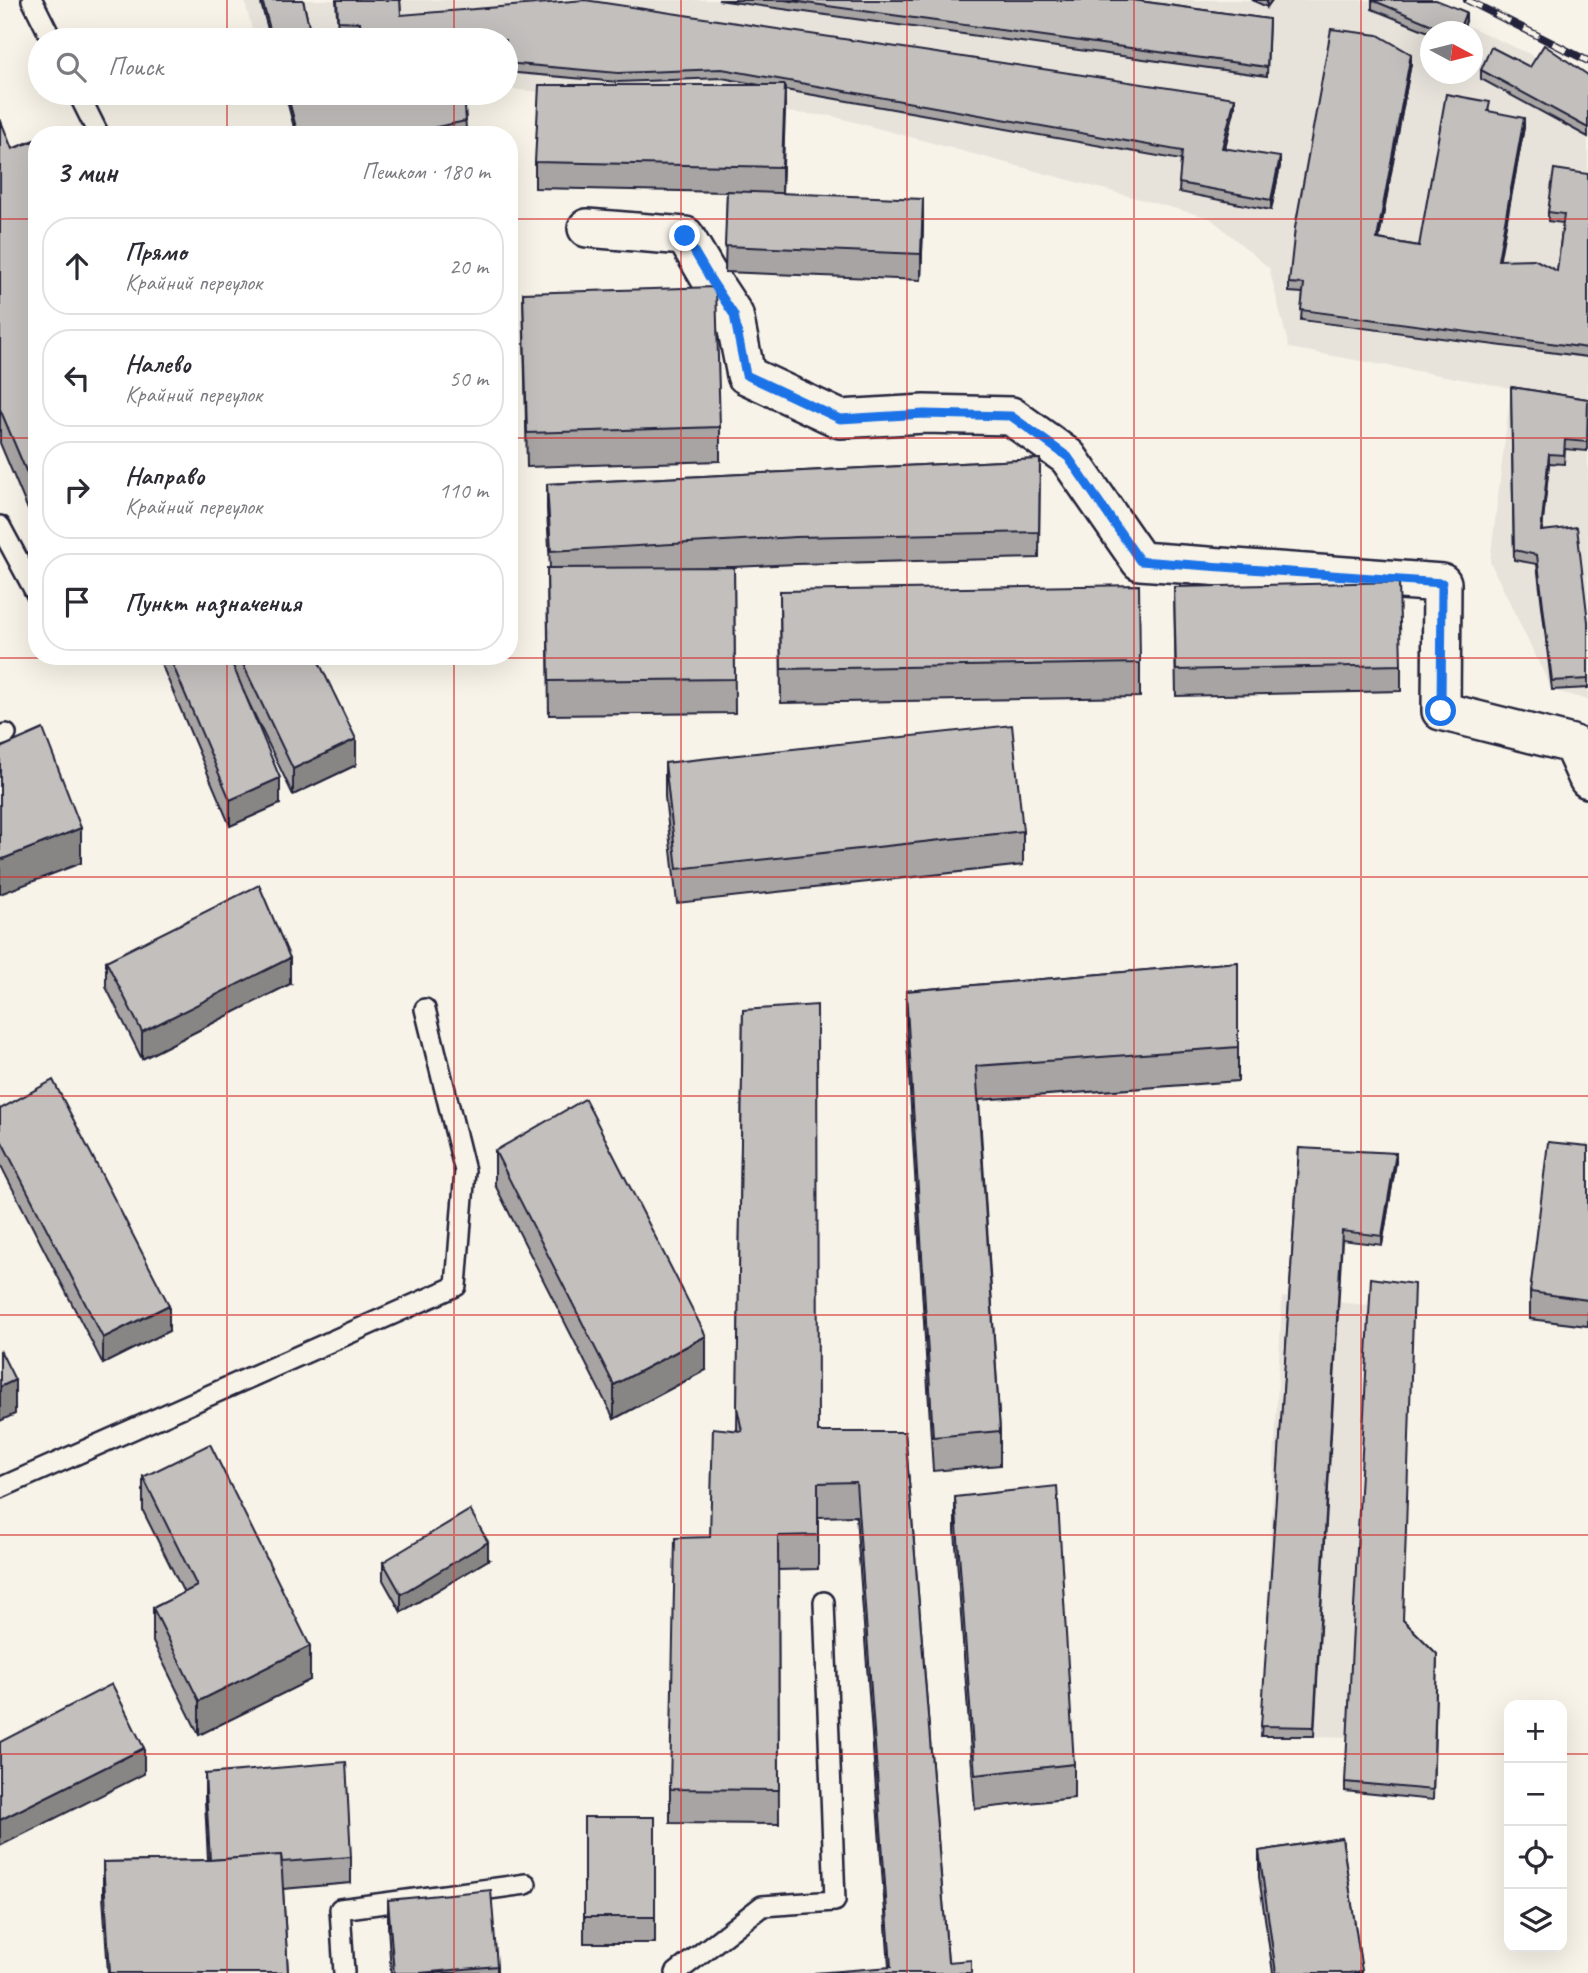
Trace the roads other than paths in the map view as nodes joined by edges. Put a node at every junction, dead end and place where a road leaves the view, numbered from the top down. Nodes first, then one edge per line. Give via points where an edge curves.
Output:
1 (32, 0) edge
2 (46, 28) edge
3 (84, 105) edge
4 (94, 126) edge
5 (587, 228) dead end
6 (0, 526) edge
7 (28, 578) edge
8 (1588, 779) edge
9 (425, 1009) dead end
10 (0, 1488) edge
11 (824, 1602) dead end
12 (526, 1884) dead end
13 (344, 1973) edge
14 (676, 1973) edge

1 - 2 lane
3 - 4 lane
5 - 8 street via 685,236 734,315 746,375 840,419 924,414 1011,416 1068,457 1140,561 1442,583 1441,711 1572,744
6 - 7 lane
9 - 10 lane via 465,1171 456,1286
11 - 14 lane via 835,1901 762,1906
12 - 13 lane via 340,1909

